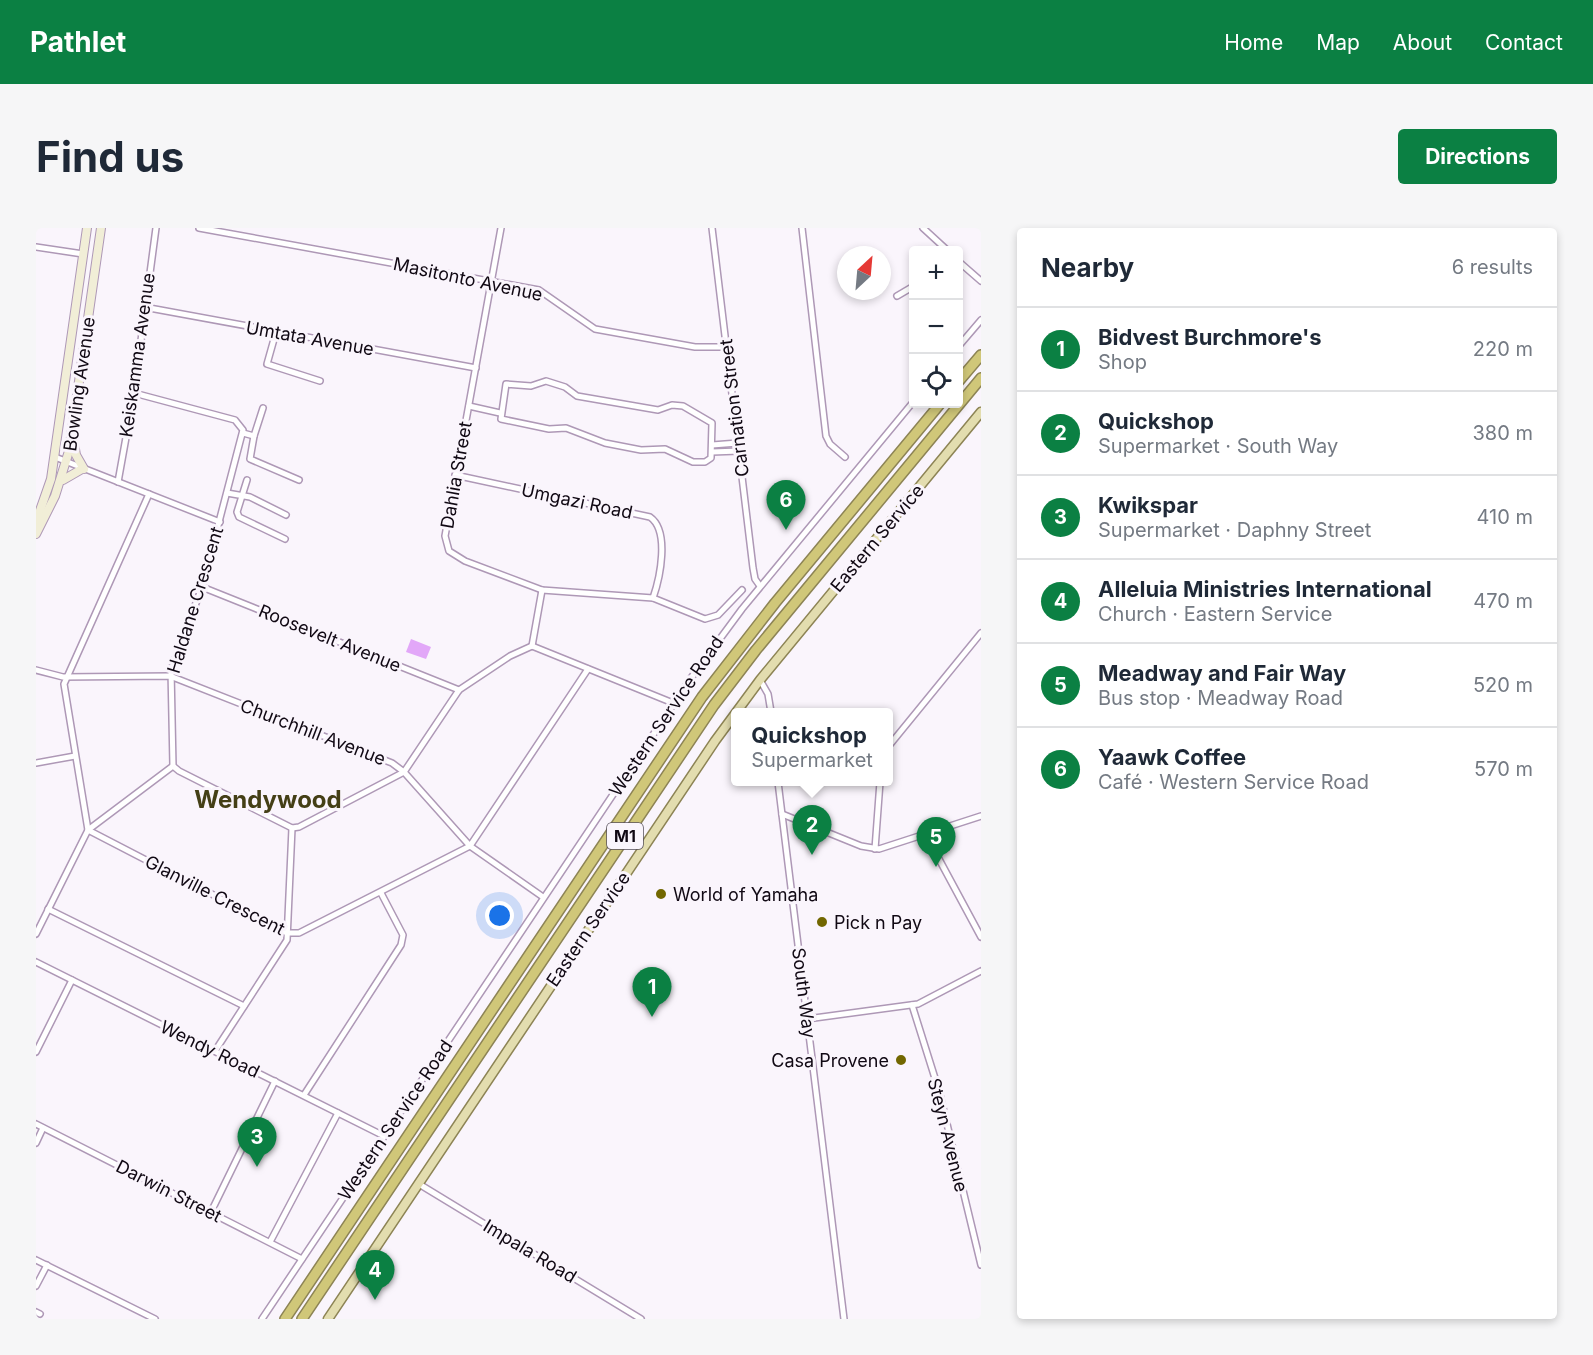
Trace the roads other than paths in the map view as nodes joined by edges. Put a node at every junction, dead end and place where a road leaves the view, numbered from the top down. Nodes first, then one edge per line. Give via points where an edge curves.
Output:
1 (87, 228) edge
2 (101, 228) edge
3 (156, 228) edge
4 (199, 228) edge
5 (501, 228) edge
6 (710, 228) edge
7 (802, 228) edge
8 (923, 228) edge
9 (943, 246) edge
10 (36, 247) edge
11 (83, 254) junction
12 (963, 265) edge
13 (981, 281) edge
14 (492, 282) junction
15 (909, 289) edge
16 (897, 296) dead end
17 (144, 308) junction
18 (981, 320) edge
19 (276, 332) junction
20 (963, 341) edge
21 (726, 347) junction
22 (981, 355) edge
23 (476, 368) junction
24 (963, 376) edge
25 (981, 378) edge
26 (320, 381) dead end
27 (134, 393) junction
28 (469, 406) junction
29 (909, 407) edge
30 (263, 408) dead end
31 (937, 408) edge
32 (981, 412) edge
33 (501, 413) junction
34 (73, 432) junction
35 (243, 433) junction
36 (254, 436) junction
37 (738, 443) junction
38 (712, 445) junction
39 (739, 451) junction
40 (712, 452) junction
41 (54, 457) junction
42 (845, 457) dead end
43 (67, 462) junction
44 (83, 469) junction
45 (455, 475) junction
46 (62, 480) junction
47 (247, 480) dead end
48 (299, 480) dead end
49 (118, 482) junction
50 (227, 493) junction
51 (149, 494) junction
52 (242, 495) junction
53 (286, 515) dead end
54 (36, 522) edge
55 (220, 522) junction
56 (36, 534) edge
57 (285, 539) dead end
58 (760, 586) junction
59 (202, 587) junction
60 (542, 590) junction
61 (742, 590) dead end
62 (653, 598) junction
63 (981, 633) edge
64 (532, 646) junction
65 (588, 669) junction
66 (36, 670) edge
67 (170, 676) junction
68 (66, 677) junction
69 (760, 680) junction
70 (459, 690) junction
71 (673, 704) junction
72 (740, 708) edge
73 (770, 708) edge
74 (731, 720) edge
75 (893, 741) edge
76 (75, 756) junction
77 (36, 763) edge
78 (173, 766) junction
79 (404, 772) junction
80 (778, 786) edge
81 (880, 786) edge
82 (782, 814) junction
83 (981, 816) edge
84 (292, 828) junction
85 (88, 830) junction
86 (926, 835) junction
87 (470, 846) junction
88 (875, 849) junction
89 (381, 892) junction
90 (543, 897) junction
91 (48, 909) junction
92 (287, 933) junction
93 (36, 934) edge
94 (981, 937) edge
95 (36, 962) edge
96 (981, 971) edge
97 (72, 980) junction
98 (912, 1005) junction
99 (244, 1006) junction
100 (807, 1019) junction
101 (215, 1051) junction
102 (36, 1052) edge
103 (275, 1081) junction
104 (304, 1095) junction
105 (338, 1113) junction
106 (36, 1124) edge
107 (43, 1128) junction
108 (384, 1137) junction
109 (36, 1143) edge
110 (419, 1184) junction
111 (211, 1212) junction
112 (270, 1242) junction
113 (302, 1259) junction
114 (36, 1260) edge
115 (47, 1265) junction
116 (981, 1265) edge
117 (36, 1286) edge
118 (155, 1319) edge
119 (262, 1319) edge
120 (285, 1319) edge
121 (302, 1319) edge
122 (328, 1319) edge
123 (641, 1319) edge
124 (842, 1319) edge

1 - 11 main road, Bowling Avenue
2 - 34 main road, Bowling Avenue
3 - 17 street, Keiskamma Avenue
4 - 14 street, Masitonto Avenue
5 - 14 street, Dahlia Street
6 - 21 street, Carnation Street
7 - 42 street via 826,436
8 - 9 street
10 - 11 street
11 - 41 main road, Bowling Avenue
12 - 13 street
14 - 21 street, Masitonto Avenue via 543,291 595,329 695,347
14 - 23 street, Dahlia Street
15 - 16 street
17 - 19 street, Umtata Avenue
17 - 27 street, Keiskamma Avenue
18 - 20 street
19 - 23 street, Umtata Avenue
19 - 26 street via 267,364
21 - 37 street, Carnation Street
22 - 24 highway
23 - 28 street, Dahlia Street
25 - 121 highway, M1 via 714,705
27 - 35 street, Haldane Crescent via 235,420 242,425
27 - 49 street, Keiskamma Avenue
28 - 33 street
28 - 45 street, Dahlia Street
29 - 58 street, Western Service Road
30 - 36 street
31 - 120 highway, M1 via 769,610 696,705
32 - 69 main road, Eastern Service
33 - 38 street via 506,384 531,387 546,381 565,387 575,396 658,410 674,405 686,407 711,422
33 - 40 street via 506,422 566,428 600,442 641,450 665,449 693,462 708,462
34 - 43 main road, Bowling Avenue
34 - 44 main road via 76,455
35 - 36 street
35 - 50 street, Haldane Crescent
36 - 48 street via 250,459
37 - 38 street
37 - 39 street, Carnation Street
38 - 40 street
39 - 40 street
39 - 58 street, Carnation Street via 753,573
41 - 43 street
41 - 54 main road, Bowling Avenue via 49,489
43 - 44 street
43 - 46 main road, Bowling Avenue
44 - 46 main road
44 - 49 street
45 - 60 street, Dahlia Street via 445,536 449,550 465,561
45 - 62 street, Umgazi Road via 650,517 659,528 661,552 661,570
46 - 56 main road, Bowling Avenue
47 - 52 street
49 - 51 street
50 - 52 street
50 - 55 street, Haldane Crescent
51 - 55 street
51 - 68 street
52 - 53 street
52 - 57 street via 237,512 242,520
55 - 59 street, Haldane Crescent
58 - 71 street, Western Service Road
59 - 67 street, Haldane Crescent
59 - 70 street, Roosevelt Avenue
60 - 62 street, Dahlia Street
60 - 64 street
61 - 62 street, Dahlia Street via 718,615 708,619
63 - 75 street
64 - 65 street
64 - 70 street
65 - 71 street
65 - 87 street, Glanville Crescent
66 - 68 street, Churchhill Avenue
67 - 68 street, Churchhill Avenue
67 - 78 street, Haldane Crescent
67 - 79 street, Churchhill Avenue via 386,760
68 - 76 street via 64,687
69 - 72 main road, Eastern Service
69 - 73 street
70 - 79 street
71 - 90 street, Western Service Road
74 - 110 main road, Eastern Service
76 - 77 street
76 - 85 street
78 - 84 street
78 - 85 street
79 - 84 street
79 - 87 street, Churchhill Avenue
80 - 82 street, South Way
81 - 88 street
82 - 88 street
82 - 100 street, South Way
83 - 86 street
84 - 92 street
85 - 91 street
85 - 92 street, Glanville Crescent
86 - 88 street
86 - 94 street
87 - 89 street, Glanville Crescent
87 - 90 street, Churchhill Avenue
89 - 92 street, Glanville Crescent via 299,933
89 - 104 street via 403,935 401,945
90 - 108 street, Western Service Road
91 - 93 street
91 - 99 street
92 - 99 street via 281,950
95 - 97 street, Wendy Road
96 - 98 street
97 - 101 street, Wendy Road
97 - 102 street
98 - 100 street
98 - 116 street, Steyn Avenue via 939,1091
99 - 101 street
100 - 124 street, South Way
101 - 103 street, Wendy Road
103 - 104 street, Wendy Road
103 - 111 street
104 - 105 street, Wendy Road
105 - 108 street, Wendy Road
105 - 112 street
106 - 107 street, Darwin Street
107 - 109 street
107 - 111 street, Darwin Street
108 - 113 street, Western Service Road
110 - 122 main road, Eastern Service
110 - 123 street, Impala Road
111 - 112 street, Darwin Street
112 - 113 street, Darwin Street
113 - 119 street, Western Service Road
114 - 115 street
115 - 117 street
115 - 118 street

